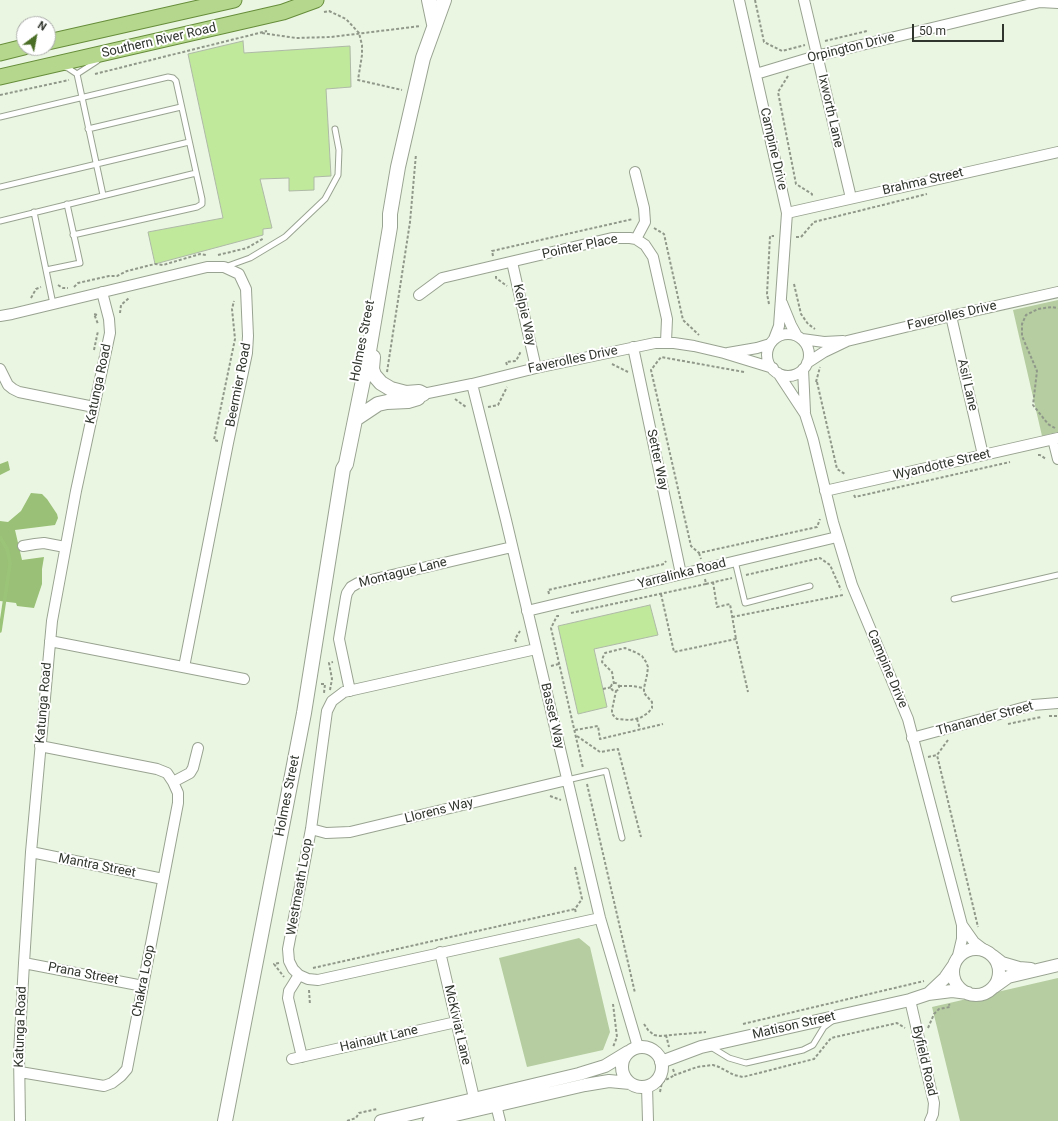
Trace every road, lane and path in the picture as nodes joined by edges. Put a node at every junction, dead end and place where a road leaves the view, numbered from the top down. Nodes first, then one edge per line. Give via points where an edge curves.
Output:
1 (234, 0) edge
2 (429, 0) edge
3 (444, 0) edge
4 (739, 0) edge
5 (755, 0) edge
6 (804, 0) edge
7 (1042, 1) edge
8 (1058, 3) edge
9 (319, 6) edge
10 (434, 26) junction
11 (273, 29) dead end
12 (874, 29) dead end
13 (261, 32) junction
14 (359, 33) junction
15 (56, 40) edge
16 (814, 43) junction
17 (16, 49) edge
18 (782, 51) junction
19 (114, 52) junction
20 (0, 53) edge
21 (816, 56) junction
22 (786, 65) junction
23 (53, 66) junction
24 (756, 74) junction
25 (78, 76) junction
26 (0, 77) edge
27 (415, 93) junction
28 (0, 95) edge
29 (83, 98) junction
30 (181, 107) junction
31 (0, 117) edge
32 (335, 129) dead end
33 (88, 130) junction
34 (189, 142) junction
35 (416, 152) dead end
36 (1058, 152) edge
37 (96, 164) junction
38 (636, 172) dead end
39 (196, 173) junction
40 (0, 187) edge
41 (928, 194) dead end
42 (103, 195) junction
43 (851, 198) junction
44 (67, 204) junction
45 (813, 207) junction
46 (34, 212) junction
47 (787, 213) junction
48 (390, 214) junction
49 (0, 221) edge
50 (644, 223) junction
51 (73, 235) junction
52 (267, 237) dead end
53 (786, 237) junction
54 (636, 240) junction
55 (207, 255) dead end
56 (214, 256) dead end
57 (385, 260) junction
58 (512, 262) junction
59 (494, 266) junction
60 (224, 267) junction
61 (46, 270) junction
62 (794, 284) dead end
63 (48, 285) junction
64 (509, 288) dead end
65 (102, 292) junction
66 (1058, 292) edge
67 (419, 295) dead end
68 (131, 296) dead end
69 (235, 298) dead end
70 (781, 299) junction
71 (28, 302) dead end
72 (53, 304) junction
73 (770, 308) dead end
74 (1058, 308) edge
75 (0, 316) edge
76 (951, 316) junction
77 (109, 319) junction
78 (818, 331) dead end
79 (800, 338) junction
80 (847, 341) junction
81 (666, 342) junction
82 (772, 342) junction
83 (633, 347) junction
84 (697, 347) junction
85 (523, 348) dead end
86 (724, 353) junction
87 (93, 355) dead end
88 (748, 361) junction
89 (694, 363) junction
90 (605, 365) dead end
91 (805, 366) junction
92 (536, 368) junction
93 (0, 369) edge
94 (651, 370) junction
95 (775, 371) junction
96 (638, 372) junction
97 (509, 374) junction
98 (472, 384) junction
99 (384, 385) junction
100 (423, 394) junction
101 (454, 398) dead end
102 (94, 407) junction
103 (479, 409) junction
104 (805, 414) junction
105 (357, 418) junction
106 (1058, 429) edge
107 (1056, 438) edge
108 (228, 443) junction
109 (983, 455) junction
110 (1058, 459) edge
111 (343, 469) junction
112 (825, 491) junction
113 (818, 512) dead end
114 (837, 537) junction
115 (23, 546) dead end
116 (512, 547) junction
117 (65, 548) junction
118 (676, 549) junction
119 (699, 553) junction
120 (735, 561) junction
121 (703, 569) junction
122 (681, 574) junction
123 (1058, 575) edge
124 (738, 576) junction
125 (713, 582) junction
126 (810, 586) dead end
127 (661, 594) dead end
128 (954, 599) dead end
129 (552, 605) junction
130 (527, 611) junction
131 (732, 617) junction
132 (555, 620) dead end
133 (519, 625) dead end
134 (736, 639) junction
135 (50, 641) junction
136 (536, 649) junction
137 (519, 652) junction
138 (338, 661) dead end
139 (184, 667) junction
140 (244, 678) dead end
141 (614, 684) junction
142 (619, 686) junction
143 (612, 687) junction
144 (644, 688) junction
145 (603, 689) dead end
146 (350, 691) junction
147 (616, 691) junction
148 (748, 692) dead end
149 (332, 701) junction
150 (1058, 703) edge
151 (1058, 716) edge
152 (637, 719) junction
153 (663, 724) dead end
154 (1007, 725) dead end
155 (575, 730) dead end
156 (640, 730) junction
157 (576, 736) dead end
158 (912, 738) junction
159 (949, 739) dead end
160 (40, 746) junction
161 (198, 748) dead end
162 (567, 780) junction
163 (173, 782) junction
164 (548, 785) junction
165 (562, 801) dead end
166 (311, 829) junction
167 (641, 837) dead end
168 (622, 838) dead end
169 (32, 852) junction
170 (574, 861) dead end
171 (163, 879) junction
172 (575, 908) junction
173 (600, 918) junction
174 (579, 923) junction
175 (962, 925) junction
176 (440, 952) junction
177 (987, 952) junction
178 (955, 962) junction
179 (24, 963) junction
180 (1058, 965) edge
181 (310, 968) dead end
182 (1038, 970) junction
183 (299, 975) junction
184 (928, 980) dead end
185 (143, 986) junction
186 (990, 990) junction
187 (945, 992) junction
188 (968, 993) junction
189 (928, 994) junction
190 (910, 1000) junction
191 (612, 1003) dead end
192 (835, 1017) junction
193 (456, 1022) junction
194 (738, 1025) dead end
195 (648, 1030) dead end
196 (708, 1032) dead end
197 (918, 1033) junction
198 (666, 1035) junction
199 (615, 1042) dead end
200 (709, 1046) junction
201 (633, 1050) junction
202 (666, 1060) junction
203 (20, 1072) junction
204 (675, 1075) junction
205 (630, 1083) junction
206 (647, 1086) junction
207 (660, 1092) dead end
208 (474, 1098) junction
209 (496, 1105) junction
210 (20, 1121) edge
211 (225, 1121) edge
212 (381, 1121) edge
213 (430, 1121) edge
214 (500, 1121) edge
215 (648, 1121) edge
216 (930, 1121) edge

1 - 15 main road, Southern River Road
2 - 10 main road
3 - 10 main road, Holmes Street
4 - 24 street, Campine Drive
5 - 18 path via 764,42
6 - 16 street, Ixworth Lane
7 - 8 street, Orpington Drive
7 - 21 street, Orpington Drive
9 - 14 path via 346,19
9 - 19 main road, Southern River Road via 283,12
10 - 14 path
10 - 27 main road, Holmes Street
11 - 13 path
12 - 16 path
13 - 14 path via 296,38
13 - 25 path
14 - 27 path via 362,55 358,80
16 - 18 path
16 - 21 street, Ixworth Lane
17 - 20 main road
18 - 22 path
19 - 23 main road, Southern River Road
19 - 25 lane via 90,64
21 - 22 street, Orpington Drive
21 - 43 street, Ixworth Lane
22 - 24 street, Orpington Drive
22 - 45 path via 789,74 778,92 796,184 812,194
23 - 25 lane via 68,68
23 - 26 main road, Southern River Road
24 - 47 street, Campine Drive
25 - 28 path
25 - 29 lane
27 - 48 main road, Holmes Street
29 - 30 lane via 168,77 176,81
29 - 31 lane
29 - 33 lane
30 - 33 lane
30 - 34 lane
32 - 60 lane via 339,150 338,175 325,199 286,237 250,258
33 - 37 lane
34 - 37 lane
34 - 39 lane
35 - 99 path via 410,222
36 - 43 street, Brahma Street
37 - 40 lane
37 - 42 lane
38 - 50 street via 644,208
39 - 42 lane
39 - 51 lane via 202,199 202,204 197,207
41 - 53 path via 814,222 801,237
42 - 44 lane
43 - 45 street, Brahma Street
44 - 46 lane
44 - 51 lane
45 - 47 street, Brahma Street
46 - 49 lane
46 - 61 lane
47 - 53 street, Campine Drive
48 - 57 main road, Holmes Street
48 - 111 main road, Holmes Street via 385,225 350,404 340,463
50 - 54 street
50 - 59 path via 635,219 492,251
50 - 84 path via 664,234 683,320 699,336
51 - 61 lane via 80,263
52 - 56 path via 247,248
53 - 70 street, Campine Drive
53 - 73 path via 770,236 767,294
54 - 58 street, Pointer Place via 625,237 612,238
54 - 81 street, Pointer Place via 645,245 653,257 667,319
55 - 63 path via 200,254 163,265 155,264 127,271 117,276 78,283 74,288 63,288 56,283
57 - 99 main road via 388,287 372,369
57 - 105 main road, Holmes Street
58 - 59 street, Pointer Place
58 - 92 street, Kelpie Way
59 - 64 path via 496,278
59 - 67 street, Pointer Place via 442,278
60 - 65 street via 208,267
60 - 108 street, Beermier Road via 239,274 246,289 248,336 247,353
61 - 63 lane
62 - 78 path via 801,314 808,324
63 - 71 path via 36,289
63 - 72 lane
65 - 72 street
65 - 77 street, Katunga Road
66 - 76 street, Faverolles Drive
68 - 77 path via 121,305 118,322
69 - 108 path via 232,309 235,339 214,440
70 - 79 street, Campine Drive via 791,325
70 - 82 street, Campine Drive via 779,326
72 - 75 street
74 - 106 path via 1038,309 1026,314 1022,324 1022,336 1037,371 1033,405 1048,424
76 - 80 street, Faverolles Drive
76 - 109 street, Asil Lane
77 - 87 path via 94,314 98,326
77 - 102 street, Katunga Road via 110,333
79 - 80 street, Faverolles Drive via 824,342
79 - 82 street via 786,334
79 - 91 street via 808,349 809,357
80 - 91 street, Faverolles Drive via 824,352
81 - 83 street, Faverolles Drive
81 - 84 street, Faverolles Drive
82 - 86 street, Faverolles Drive via 757,348
82 - 95 street via 767,357
83 - 92 street, Faverolles Drive
83 - 96 street, Setter Way
84 - 86 street, Faverolles Drive
84 - 89 path
85 - 97 path via 516,361 506,362
86 - 88 street, Faverolles Drive
88 - 89 path via 745,372
88 - 95 street, Faverolles Drive
89 - 94 path via 661,357
90 - 96 path via 613,364 630,373
91 - 95 street via 790,375
91 - 104 street, Campine Drive
92 - 97 street, Faverolles Drive
93 - 102 street via 8,385 18,392
94 - 96 path
94 - 119 path via 691,546
95 - 104 street, Campine Drive
96 - 118 street, Setter Way
97 - 98 street, Faverolles Drive
97 - 103 path via 512,385 508,386 498,405
98 - 100 street, Faverolles Drive
98 - 103 street, Basset Way
99 - 100 main road via 391,389
100 - 105 main road via 420,398 408,401 378,404
101 - 103 path via 471,410
102 - 117 street, Katunga Road
103 - 116 street, Basset Way
104 - 112 street, Campine Drive
105 - 111 main road, Holmes Street
107 - 109 street, Wyandotte Street
107 - 110 street
108 - 139 street, Beermier Road
109 - 112 street, Wyandotte Street
111 - 211 main road, Holmes Street via 304,713
112 - 114 street, Campine Drive
113 - 119 path via 820,520 817,527
114 - 120 street, Yarralinka Road
114 - 158 street, Campine Drive via 852,586 908,719
115 - 117 street via 44,544
116 - 130 street, Basset Way
116 - 146 street, Montague Lane via 358,583 351,587 346,597 339,639
117 - 135 street, Katunga Road
118 - 122 street, Setter Way
118 - 129 path via 669,550 670,555 664,564 548,590
119 - 121 path
120 - 121 street, Yarralinka Road
120 - 124 lane
121 - 122 street, Yarralinka Road
121 - 125 path via 706,584
122 - 129 street, Yarralinka Road
123 - 128 lane
124 - 125 path
124 - 126 lane via 745,603
124 - 131 path via 820,558 830,565 843,595
125 - 131 path via 717,607 730,604
127 - 134 path via 674,652
129 - 130 street, Yarralinka Road
129 - 132 path
130 - 136 street, Basset Way
131 - 134 path
133 - 137 path via 520,632 515,639
134 - 148 path
135 - 139 street
135 - 160 street, Katunga Road
136 - 137 street
136 - 162 street, Basset Way
137 - 146 street
138 - 149 path via 329,663 332,679 327,696
139 - 140 street
141 - 142 path
141 - 143 path
141 - 144 path via 612,672 602,662 603,657 607,652 625,648 642,656 646,662 648,672
142 - 144 path
142 - 147 path
143 - 145 path
143 - 147 path via 612,690
144 - 152 path via 644,693 652,702 652,708
146 - 149 street via 340,694
147 - 152 path via 612,714 617,719
149 - 166 street, Westmeath Loop via 327,711
150 - 158 street, Thanander Street via 1033,704
151 - 154 path via 1043,716
152 - 156 path
153 - 156 path
155 - 156 path via 598,726 600,739
157 - 167 path via 600,752 618,749
158 - 175 street, Campine Drive
159 - 177 path via 937,755
160 - 163 street via 157,769 167,773
160 - 169 street, Katunga Road
161 - 163 street via 190,773
162 - 164 street, Llorens Way
162 - 168 lane via 606,771
162 - 173 street, Basset Way
163 - 171 street, Chakra Loop via 178,793 178,803
164 - 165 path via 550,796
164 - 166 street, Llorens Way via 350,832 326,833
166 - 183 street, Westmeath Loop via 288,949 289,962
169 - 171 street, Mantra Street
169 - 179 street, Katunga Road
170 - 172 path via 582,899
171 - 185 street, Chakra Loop
172 - 174 path
172 - 181 path
173 - 174 street
173 - 201 street, Basset Way
174 - 176 street
175 - 177 street, Campine Drive via 974,942
175 - 178 street, Campine Drive via 962,940
176 - 183 street via 318,980
176 - 193 street, McKiviat Lane
177 - 178 street via 972,949
177 - 182 street via 1002,963
177 - 186 street via 997,963 998,970 998,977
178 - 188 street via 954,977 962,990
178 - 189 street, Matison Street
179 - 185 street, Prana Street
179 - 203 street, Katunga Road via 18,1054
180 - 182 street
182 - 186 street via 1008,977
183 - 193 street, Hainault Lane via 289,991 288,998 297,1058
184 - 194 path
185 - 203 street, Chakra Loop via 127,1069 112,1083 104,1086
186 - 188 street via 976,994
187 - 188 street, Matison Street
187 - 189 street, Matison Street
187 - 197 path via 950,1007 939,1009 927,1030
189 - 190 street, Matison Street
190 - 192 street, Matison Street
190 - 197 street, Byfield Road
191 - 199 path via 617,1038
192 - 200 street, Matison Street
192 - 200 lane via 824,1027 813,1045 803,1050 746,1063 729,1058
193 - 208 street, McKiviat Lane
195 - 198 path via 654,1035
196 - 198 path
197 - 204 path via 910,1035 909,1030 897,1023 831,1038 814,1059 743,1077 713,1065 697,1067
197 - 216 street, Byfield Road via 934,1103 934,1114
198 - 202 path
200 - 202 street, Matison Street
201 - 202 street via 643,1046 650,1048
201 - 205 street via 624,1058 622,1065
201 - 208 street via 605,1066 586,1072
202 - 204 path
202 - 206 street via 658,1078
203 - 210 street, Katunga Road
204 - 207 path via 662,1082
205 - 206 street via 640,1087
205 - 209 street via 609,1081
206 - 215 street
208 - 212 street
209 - 213 street
209 - 214 street

